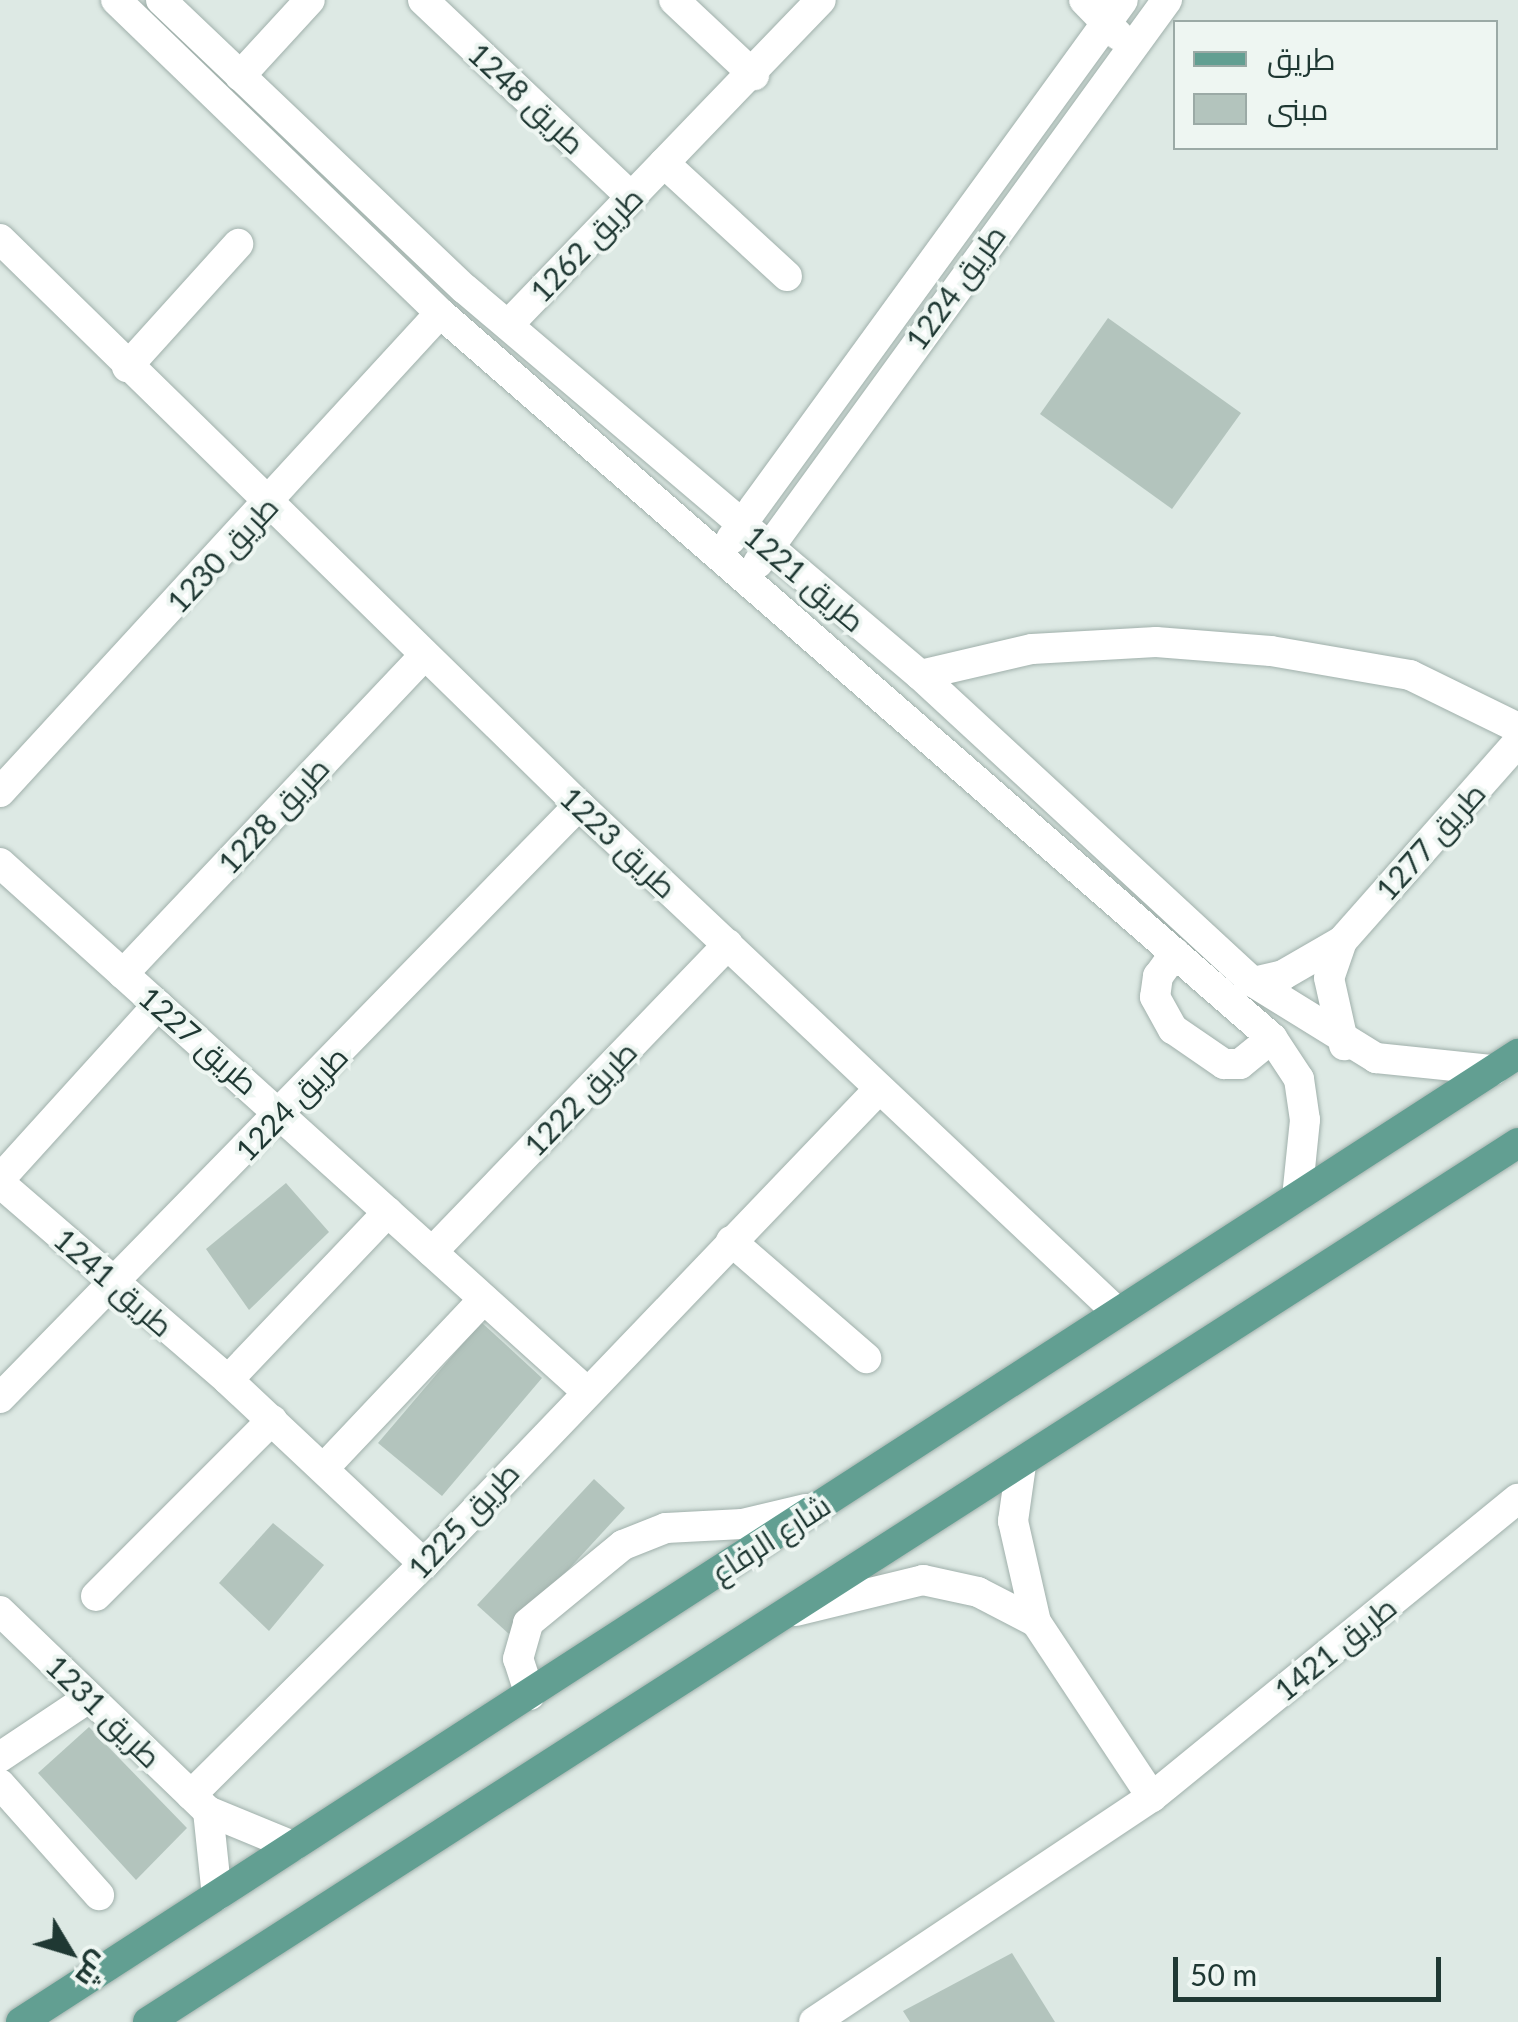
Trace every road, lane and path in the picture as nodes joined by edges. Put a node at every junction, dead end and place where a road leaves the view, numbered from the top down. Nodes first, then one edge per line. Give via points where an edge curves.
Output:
1 (116, 0) edge
2 (161, 0) edge
3 (310, 0) edge
4 (423, 0) edge
5 (674, 0) edge
6 (821, 0) edge
7 (1084, 0) edge
8 (1167, 0) edge
9 (1114, 11) edge
10 (1131, 47) junction
11 (240, 76) junction
12 (754, 76) junction
13 (664, 163) junction
14 (631, 196) junction
15 (0, 239) edge
16 (238, 244) dead end
17 (787, 276) dead end
18 (440, 313) junction
19 (508, 325) junction
20 (127, 367) junction
21 (269, 504) junction
22 (743, 526) junction
23 (770, 550) junction
24 (720, 552) junction
25 (746, 576) junction
26 (424, 656) junction
27 (920, 675) junction
28 (1518, 728) edge
29 (1518, 742) edge
30 (0, 792) edge
31 (579, 805) junction
32 (0, 863) edge
33 (1342, 940) junction
34 (728, 944) junction
35 (1175, 953) junction
36 (123, 974) junction
37 (1253, 982) junction
38 (158, 1005) junction
39 (1272, 1038) junction
40 (1344, 1045) junction
41 (1506, 1062) edge
42 (879, 1089) junction
43 (283, 1112) junction
44 (1518, 1143) edge
45 (0, 1181) edge
46 (1297, 1197) junction
47 (388, 1212) junction
48 (731, 1241) junction
49 (432, 1252) junction
50 (114, 1284) junction
51 (484, 1299) junction
52 (1117, 1312) junction
53 (866, 1358) dead end
54 (228, 1380) junction
55 (584, 1389) junction
56 (0, 1398) edge
57 (272, 1420) junction
58 (1020, 1465) junction
59 (325, 1467) junction
60 (1518, 1499) edge
61 (828, 1500) junction
62 (424, 1564) junction
63 (96, 1596) dead end
64 (0, 1611) edge
65 (784, 1614) junction
66 (1036, 1622) junction
67 (530, 1695) junction
68 (88, 1699) junction
69 (0, 1758) edge
70 (0, 1784) edge
71 (1152, 1797) junction
72 (200, 1803) junction
73 (294, 1846) junction
74 (99, 1895) dead end
75 (217, 1896) junction
76 (21, 2022) edge
77 (148, 2022) edge
78 (814, 2022) edge

1 - 18 street, طريق 1221
2 - 11 street, طريق 1221
3 - 11 street
4 - 14 street, طريق 1248
5 - 12 street
6 - 12 street, طريق 1262
7 - 9 street
8 - 10 street, طريق 1224
9 - 10 street
9 - 22 street, طريق 1224
10 - 23 street, طريق 1224
11 - 19 street, طريق 1221
12 - 13 street, طريق 1262
13 - 14 street, طريق 1262
13 - 17 street, طريق 1262
14 - 19 street, طريق 1262
15 - 20 street, طريق 1223
16 - 20 street
18 - 21 street, طريق 1230
18 - 24 street, طريق 1221
19 - 22 street, طريق 1221
20 - 21 street, طريق 1223
21 - 26 street, طريق 1223
21 - 30 street, طريق 1230
22 - 23 street, طريق 1221
22 - 24 street, طريق 1224
23 - 25 street, طريق 1224
23 - 27 street, طريق 1221
24 - 25 street, طريق 1221
25 - 35 street, طريق 1221
26 - 31 street, طريق 1223
26 - 36 street, طريق 1228
27 - 28 street via 1032,649 1156,642 1272,651 1410,675
27 - 37 street, طريق 1221
29 - 33 street, طريق 1277
31 - 34 street, طريق 1223
31 - 43 street, طريق 1224
32 - 36 street, طريق 1227
33 - 37 street, طريق 1277 via 1283,975
33 - 40 street, طريق 1277 via 1329,978
34 - 42 street, طريق 1223
34 - 49 street, طريق 1222
35 - 39 street, طريق 1221
35 - 39 street via 1158,976 1154,997 1174,1029 1224,1064 1240,1064
36 - 38 street, طريق 1227
37 - 40 street, طريق 1221
38 - 43 street, طريق 1227
38 - 45 street, طريق 1241
39 - 46 street, طريق 1221 via 1299,1080 1305,1120
40 - 41 street, طريق 1221 via 1376,1058
41 - 46 main road, شارع الرفاع
42 - 48 street, طريق 1225
42 - 52 street, طريق 1223
43 - 47 street, طريق 1227
43 - 50 street, طريق 1224
44 - 58 main road
45 - 50 street, طريق 1241
46 - 52 main road, شارع الرفاع
47 - 49 street, طريق 1227
47 - 54 street
48 - 53 street
48 - 55 street, طريق 1225
49 - 51 street, طريق 1227
50 - 54 street, طريق 1241
50 - 56 street, طريق 1224
51 - 55 street, طريق 1227
51 - 59 street
52 - 61 main road, شارع الرفاع
54 - 57 street, طريق 1241
55 - 62 street, طريق 1225
57 - 59 street, طريق 1241
57 - 63 street
58 - 65 main road
58 - 66 street via 1012,1521
59 - 62 street, طريق 1241
60 - 71 street, طريق 1421
61 - 67 main road, شارع الرفاع
61 - 67 street via 772,1519 666,1528 623,1545 528,1623 518,1659
62 - 72 street, طريق 1225
64 - 68 street, طريق 1231
65 - 66 street via 923,1580 978,1592
65 - 77 main road
66 - 71 street
67 - 73 main road, شارع الرفاع
68 - 69 street
68 - 72 street, طريق 1231
70 - 74 street
71 - 78 street, طريق 1421
72 - 73 street, طريق 1231
72 - 75 street
73 - 75 main road, شارع الرفاع
75 - 76 main road, شارع الرفاع

